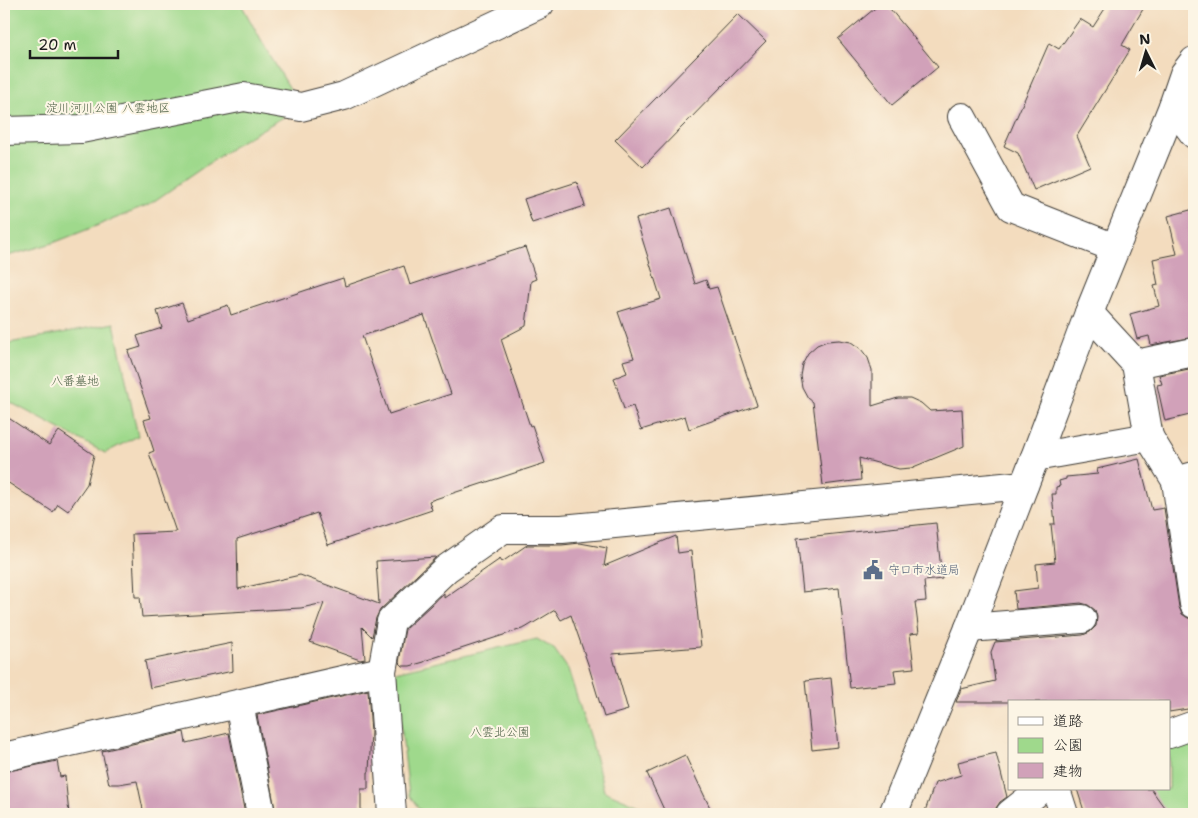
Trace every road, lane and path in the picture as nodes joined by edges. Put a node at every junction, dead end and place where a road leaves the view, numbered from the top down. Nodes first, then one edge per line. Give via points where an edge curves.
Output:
1 (540, 4) edge
2 (1194, 61) edge
3 (1194, 84) edge
4 (1173, 106) junction
5 (962, 117) dead end
6 (4, 131) edge
7 (1194, 134) edge
8 (1115, 248) junction
9 (1089, 313) junction
10 (1194, 352) edge
11 (1136, 364) junction
12 (1149, 437) junction
13 (1035, 458) junction
14 (1185, 478) edge
15 (1024, 485) junction
16 (1194, 596) edge
17 (1082, 619) dead end
18 (969, 628) junction
19 (382, 671) junction
20 (239, 704) junction
21 (1194, 725) edge
22 (1170, 734) edge
23 (4, 757) edge
24 (1039, 790) edge
25 (1056, 790) edge
26 (261, 814) edge
27 (392, 814) edge
28 (893, 814) edge
29 (1010, 814) edge
30 (1064, 814) edge

1 - 6 street via 344,96 301,107 244,97 81,129
2 - 4 street via 1184,74
3 - 4 street
4 - 7 street
4 - 8 street
5 - 8 street via 1011,207
8 - 9 street
9 - 11 street
9 - 13 street
10 - 11 street
11 - 12 street
12 - 13 street
12 - 14 street
13 - 15 street
14 - 16 street
15 - 18 street
15 - 19 street via 562,529 503,529 446,570 391,621
17 - 18 street
18 - 28 street
19 - 20 street
19 - 27 street
20 - 23 street
20 - 26 street
21 - 22 street
24 - 29 street
25 - 30 street

